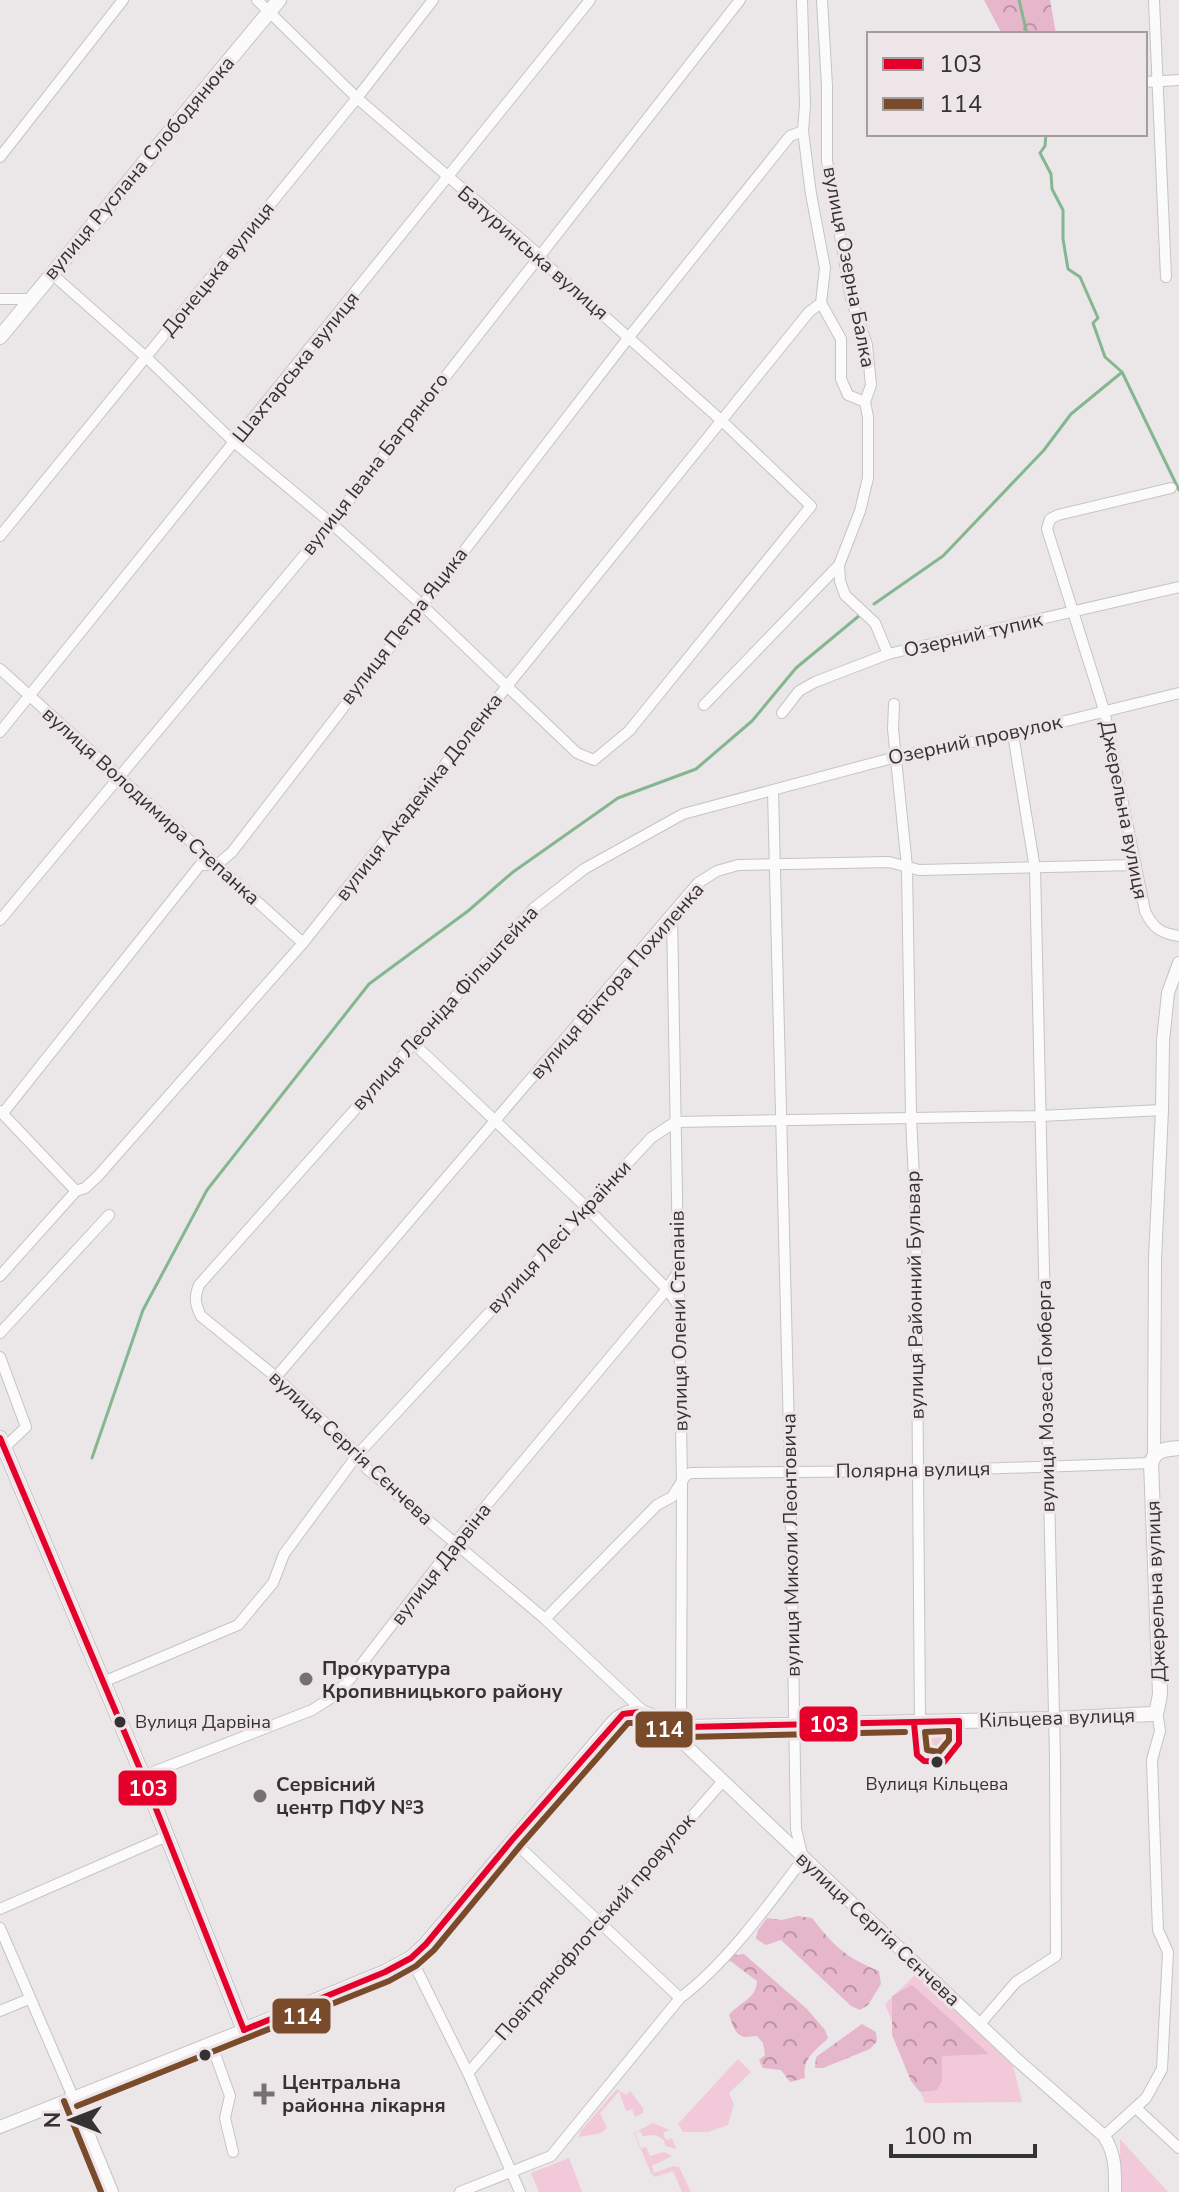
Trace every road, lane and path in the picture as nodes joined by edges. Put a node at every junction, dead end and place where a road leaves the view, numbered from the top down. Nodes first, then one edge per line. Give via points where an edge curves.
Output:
1 (123, 0) edge
2 (257, 0) edge
3 (279, 0) edge
4 (433, 0) edge
5 (590, 0) edge
6 (740, 0) edge
7 (802, 0) edge
8 (822, 0) edge
9 (1154, 0) edge
10 (269, 12) junction
11 (1179, 80) edge
12 (1158, 81) junction
13 (1147, 82) edge
14 (357, 98) junction
15 (803, 131) junction
16 (0, 157) edge
17 (446, 177) junction
18 (538, 254) junction
19 (52, 274) junction
20 (1166, 277) dead end
21 (0, 299) edge
22 (31, 299) junction
23 (821, 303) junction
24 (0, 337) edge
25 (629, 337) junction
26 (147, 358) junction
27 (865, 402) junction
28 (722, 421) junction
29 (235, 443) junction
30 (1171, 488) dead end
31 (331, 523) junction
32 (0, 536) edge
33 (839, 565) junction
34 (1179, 587) edge
35 (421, 604) junction
36 (1073, 613) junction
37 (888, 654) junction
38 (0, 669) edge
39 (508, 685) junction
40 (1179, 693) edge
41 (30, 697) junction
42 (894, 704) dead end
43 (704, 705) dead end
44 (1104, 710) junction
45 (782, 713) dead end
46 (0, 732) edge
47 (1013, 734) junction
48 (896, 757) junction
49 (120, 779) junction
50 (773, 791) junction
51 (775, 864) junction
52 (217, 865) junction
53 (1136, 865) junction
54 (907, 867) junction
55 (1035, 869) junction
56 (672, 915) junction
57 (0, 920) edge
58 (1179, 936) edge
59 (303, 943) junction
60 (1179, 963) edge
61 (412, 1042) junction
62 (1162, 1110) junction
63 (1, 1112) edge
64 (1040, 1116) junction
65 (911, 1117) junction
66 (781, 1119) junction
67 (496, 1121) junction
68 (675, 1122) junction
69 (76, 1191) junction
70 (586, 1207) junction
71 (109, 1215) dead end
72 (679, 1270) junction
73 (0, 1276) edge
74 (667, 1289) junction
75 (680, 1308) junction
76 (201, 1316) joint
77 (0, 1333) edge
78 (0, 1357) edge
79 (276, 1377) junction
80 (2, 1443) edge
81 (1179, 1448) edge
82 (358, 1454) junction
83 (1152, 1459) junction
84 (1048, 1467) junction
85 (918, 1471) junction
86 (790, 1473) junction
87 (682, 1481) junction
88 (455, 1543) junction
89 (545, 1619) junction
90 (103, 1682) junction
91 (1157, 1710) junction
92 (643, 1711) junction
93 (657, 1718) junction
94 (1053, 1719) junction
95 (920, 1723) junction
96 (794, 1725) junction
97 (681, 1726) junction
98 (143, 1776) junction
99 (723, 1781) junction
100 (167, 1836) junction
101 (512, 1840) junction
102 (803, 1859) junction
103 (0, 1909) edge
104 (598, 1922) junction
105 (0, 1928) edge
106 (411, 1958) junction
107 (680, 1998) junction
108 (29, 1999) junction
109 (0, 2011) edge
110 (980, 2024) junction
111 (244, 2030) junction
112 (211, 2043) junction
113 (468, 2073) junction
114 (73, 2097) junction
115 (1136, 2108) junction
116 (0, 2127) edge
117 (1104, 2136) junction
118 (1179, 2148) edge
119 (233, 2152) dead end
120 (511, 2172) junction
121 (112, 2192) edge
122 (460, 2192) edge
123 (520, 2192) edge
124 (1115, 2192) edge

1 - 16 street
2 - 10 street, Батуринська вулиця
3 - 10 main road, вулиця Руслана Слободянюка
4 - 14 street, Донецька вулиця
5 - 17 street, Шахтарська вулиця
6 - 18 street, вулиця Івана Багряного
7 - 15 street
8 - 27 street, вулиця Озерна Балка via 827,161 851,299 867,345 871,385
9 - 12 street
10 - 14 street, Батуринська вулиця
10 - 19 main road, вулиця Руслана Слободянюка
11 - 12 street
12 - 13 street
12 - 20 street
14 - 17 street, Батуринська вулиця
14 - 26 street, Донецька вулиця
15 - 23 street via 825,268
15 - 25 street, вулиця Петра Яцика via 790,136
17 - 18 street, Батуринська вулиця
17 - 29 street, Шахтарська вулиця
18 - 25 street, Батуринська вулиця
18 - 31 street, вулиця Івана Багряного
19 - 22 main road, вулиця Руслана Слободянюка
19 - 26 street
21 - 22 street
22 - 24 main road, вулиця Руслана Слободянюка
23 - 27 street via 841,339 841,379 848,395
23 - 28 street, вулиця Академіка Доленка
25 - 28 street, Батуринська вулиця
25 - 35 street, вулиця Петра Яцика
26 - 29 street
26 - 32 street, Донецька вулиця
27 - 33 street, вулиця Озерна Балка via 868,478
28 - 39 street, вулиця Академіка Доленка
28 - 39 street, Батуринська вулиця via 811,506 629,731 594,760 577,753
29 - 31 street
29 - 41 street, Шахтарська вулиця
30 - 36 street, Джерельна вулиця via 1050,519 1047,529
31 - 35 street
31 - 49 street, вулиця Івана Багряного
33 - 37 street via 845,595 875,623
33 - 43 street
34 - 36 street, Озерний тупик
35 - 39 street
35 - 52 street, вулиця Петра Яцика
36 - 37 street, Озерний тупик
36 - 44 street, Джерельна вулиця
37 - 45 street, Озерний тупик via 815,682 799,691
38 - 41 street, вулиця Володимира Степанка
39 - 59 street, вулиця Академіка Доленка
40 - 44 street, Озерний провулок
41 - 46 street, Шахтарська вулиця
41 - 49 street, вулиця Володимира Степанка
42 - 48 street
44 - 47 street, Озерний провулок
44 - 53 street, Джерельна вулиця
47 - 48 street, Озерний провулок
47 - 55 street, вулиця Мозеса Гомберга
48 - 50 street, Озерний провулок
48 - 54 street
49 - 52 street, вулиця Володимира Степанка
49 - 57 street, вулиця Івана Багряного
50 - 51 street, вулиця Миколи Леонтовича
50 - 61 street, вулиця Леоніда Фільштейна via 683,814 584,869 534,908
51 - 54 street, вулиця Віктора Похиленка via 889,862
51 - 56 street, вулиця Віктора Похиленка via 717,871 698,883
51 - 66 street, вулиця Миколи Леонтовича
52 - 59 street, вулиця Володимира Степанка
52 - 63 street, вулиця Петра Яцика via 200,865
53 - 55 street, вулиця Віктора Похиленка
53 - 58 street, Джерельна вулиця via 1152,926
54 - 55 street, вулиця Віктора Похиленка
54 - 65 street, вулиця Районний Бульвар
55 - 64 street, вулиця Мозеса Гомберга
56 - 67 street, вулиця Віктора Похиленка
56 - 68 street, вулиця Олени Степанів
59 - 69 street, вулиця Академіка Доленка via 98,1176
60 - 62 street, Джерельна вулиця via 1168,993
61 - 67 street
61 - 76 street, вулиця Леоніда Фільштейна via 199,1285 195,1294
62 - 64 street
62 - 83 street, Джерельна вулиця
63 - 69 street
64 - 65 street
64 - 84 street, вулиця Мозеса Гомберга
65 - 66 street
65 - 85 street, вулиця Районний Бульвар
66 - 68 street
66 - 86 street, вулиця Миколи Леонтовича
67 - 70 street
67 - 79 street, вулиця Віктора Похиленка
68 - 70 street, вулиця Лесі Українки via 651,1138
68 - 72 street, вулиця Олени Степанів
69 - 73 street, вулиця Академіка Доленка
70 - 74 street
70 - 82 street, вулиця Лесі Українки
71 - 77 street
72 - 74 street, вулиця Дарвіна
72 - 75 street, вулиця Олени Степанів
74 - 75 street
74 - 88 street, вулиця Дарвіна
75 - 87 street, вулиця Олени Степанів
76 - 79 street, вулиця Сергія Сєнчева
78 - 80 street via 26,1427
79 - 82 street, вулиця Сергія Сєнчева
80 - 90 main road
81 - 83 main road via 1161,1450
82 - 88 street, вулиця Сергія Сєнчева via 366,1468
82 - 90 street, вулиця Лесі Українки via 284,1554 273,1583 238,1625
83 - 84 street, Полярна вулиця
83 - 91 main road, Джерельна вулиця
84 - 85 street, Полярна вулиця
84 - 94 street, вулиця Мозеса Гомберга
85 - 86 street, Полярна вулиця
85 - 95 street, вулиця Районний Бульвар
86 - 87 street, Полярна вулиця via 691,1473
86 - 96 street, вулиця Миколи Леонтовича
87 - 89 street via 678,1491 657,1505
87 - 97 street, вулиця Олени Степанів
88 - 89 street, вулиця Сергія Сєнчева
88 - 98 street, вулиця Дарвіна via 331,1698
89 - 92 street, вулиця Сергія Сєнчева
90 - 98 main road
91 - 94 main road, Кільцева вулиця via 1146,1715
91 - 115 street, Джерельна вулиця via 1160,1731 1152,1760 1158,1930 1168,1952 1166,2009 1162,2069
92 - 93 main road, Кільцева вулиця
92 - 101 main road via 617,1718
93 - 97 main road, Кільцева вулиця
93 - 99 street, вулиця Сергія Сєнчева
94 - 95 main road, Кільцева вулиця
94 - 110 street, вулиця Мозеса Гомберга via 1056,1956 1016,1982
95 - 96 main road, Кільцева вулиця
96 - 97 main road, Кільцева вулиця
96 - 102 street, вулиця Миколи Леонтовича via 796,1829
98 - 100 main road
99 - 102 street, вулиця Сергія Сєнчева
99 - 104 street, Повітрянофлотський провулок
100 - 103 street
100 - 111 main road
101 - 104 street
101 - 106 main road
102 - 107 street via 740,1938
102 - 110 street, вулиця Сергія Сєнчева
104 - 107 street
104 - 113 street, Повітрянофлотський провулок
105 - 108 street
106 - 111 main road
106 - 113 street
107 - 120 street via 551,2156
108 - 109 street
108 - 114 street
110 - 117 street, вулиця Сергія Сєнчева
111 - 112 street
112 - 114 street
112 - 119 street via 230,2096 225,2118
113 - 120 street
114 - 116 street
114 - 121 street
115 - 117 street, Джерельна вулиця
115 - 118 street
117 - 124 street via 1115,2161
120 - 122 street
120 - 123 street

